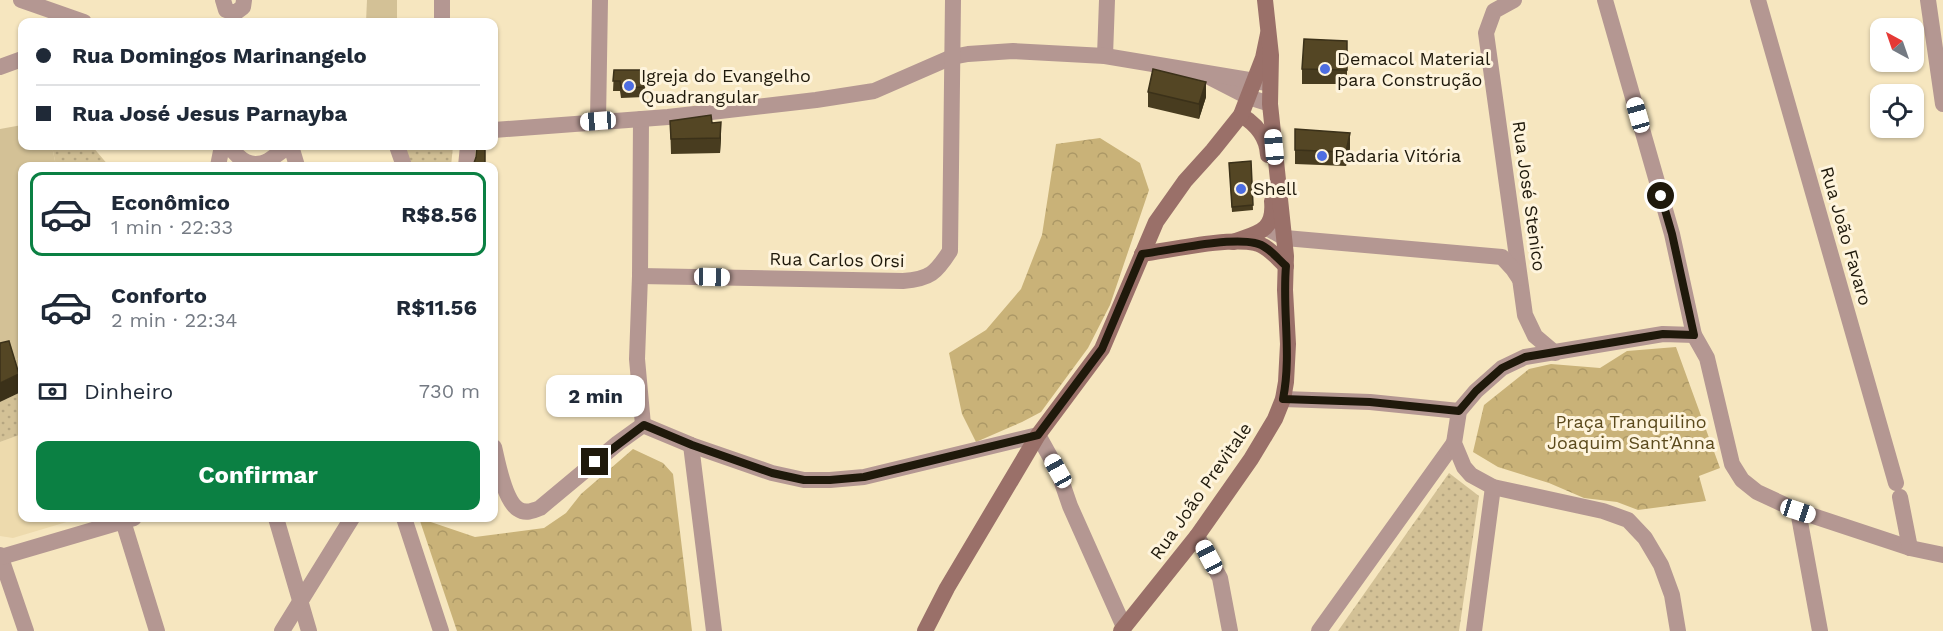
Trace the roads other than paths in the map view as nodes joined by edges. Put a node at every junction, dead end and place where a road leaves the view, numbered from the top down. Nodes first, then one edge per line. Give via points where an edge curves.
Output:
1 (21, 0) edge
2 (442, 0) edge
3 (600, 0) edge
4 (953, 0) edge
5 (1107, 0) edge
6 (1265, 0) edge
7 (1514, 0) edge
8 (1605, 0) edge
9 (1758, 0) edge
10 (1928, 0) edge
11 (243, 6) edge
12 (224, 11) edge
13 (73, 18) edge
14 (442, 18) edge
15 (1268, 34) junction
16 (1105, 56) junction
17 (952, 57) junction
18 (18, 60) edge
19 (0, 67) edge
20 (1192, 69) junction
21 (1253, 80) junction
22 (1271, 84) junction
23 (1248, 97) junction
24 (1270, 104) junction
25 (1943, 104) edge
26 (1241, 115) junction
27 (641, 119) junction
28 (598, 121) junction
29 (498, 130) edge
30 (232, 150) edge
31 (285, 150) edge
32 (245, 162) edge
33 (269, 162) edge
34 (1267, 228) junction
35 (1285, 238) junction
36 (1233, 242) junction
37 (1142, 254) junction
38 (1286, 266) junction
39 (640, 276) junction
40 (1522, 286) junction
41 (1694, 335) junction
42 (1555, 353) junction
43 (1283, 399) junction
44 (1459, 411) junction
45 (644, 425) junction
46 (1038, 435) junction
47 (1454, 443) junction
48 (692, 445) junction
49 (498, 461) edge
50 (1493, 487) junction
51 (1798, 511) junction
52 (119, 522) edge
53 (130, 522) edge
54 (277, 522) edge
55 (350, 522) edge
56 (405, 522) edge
57 (1197, 536) junction
58 (1910, 548) junction
59 (1943, 555) edge
60 (0, 556) edge
61 (300, 604) junction
62 (1123, 629) edge
63 (27, 631) edge
64 (157, 631) edge
65 (282, 631) edge
66 (309, 631) edge
67 (441, 631) edge
68 (714, 631) edge
69 (926, 631) edge
70 (1230, 631) edge
71 (1319, 631) edge
72 (1474, 631) edge
73 (1678, 631) edge
74 (1820, 631) edge

1 - 13 street
2 - 14 street
3 - 28 street
4 - 17 street, Rua Carlos Orsi
5 - 16 street
6 - 15 main road
7 - 40 street, Rua José Stenico via 1494,11 1486,33
8 - 41 street via 1672,234
9 - 58 street, Rua João Favaro via 1898,490
10 - 25 street
11 - 12 street via 235,13
15 - 21 main road
15 - 22 main road
16 - 17 street via 1013,51
16 - 20 street
17 - 27 street via 873,91
17 - 39 street, Rua Carlos Orsi via 950,251 938,270 922,280 903,281
18 - 19 street
20 - 21 street
20 - 23 street
21 - 22 street
21 - 23 main road
22 - 24 main road
23 - 24 street
23 - 26 main road
24 - 35 main road
26 - 34 main road via 1264,137 1268,149 1273,212
26 - 37 main road via 1185,180 1156,222
27 - 28 street
27 - 39 street
28 - 29 street
30 - 32 street
31 - 33 street
34 - 35 street
34 - 36 main road
35 - 38 main road, Rua João Previtale
35 - 40 street via 1502,257
36 - 37 main road
36 - 38 main road via 1257,243
37 - 46 main road via 1102,349
38 - 43 main road, Rua João Previtale via 1288,344
39 - 45 street via 637,359
40 - 42 street, Rua José Stenico via 1525,315 1535,336
41 - 42 street via 1663,334
41 - 51 street via 1707,358 1732,464 1742,480 1757,492
42 - 44 street via 1525,357 1502,368
43 - 44 street
43 - 57 main road, Rua João Previtale via 1251,459
44 - 47 street
45 - 48 street
45 - 49 street via 540,508 529,512 519,510 509,500
46 - 48 street via 864,477 830,480 804,480 772,473
46 - 62 street via 1058,471
46 - 69 main road via 947,588
47 - 50 street via 1471,475
47 - 71 street
48 - 68 street
50 - 72 street
50 - 73 street via 1628,520 1645,538 1661,565 1672,595
51 - 58 street
51 - 74 street
52 - 60 street
53 - 64 street
54 - 61 street
55 - 61 street
56 - 67 street
57 - 62 main road, Rua João Previtale
57 - 70 street via 1220,578
58 - 59 street
60 - 63 street
61 - 65 street
61 - 66 street

